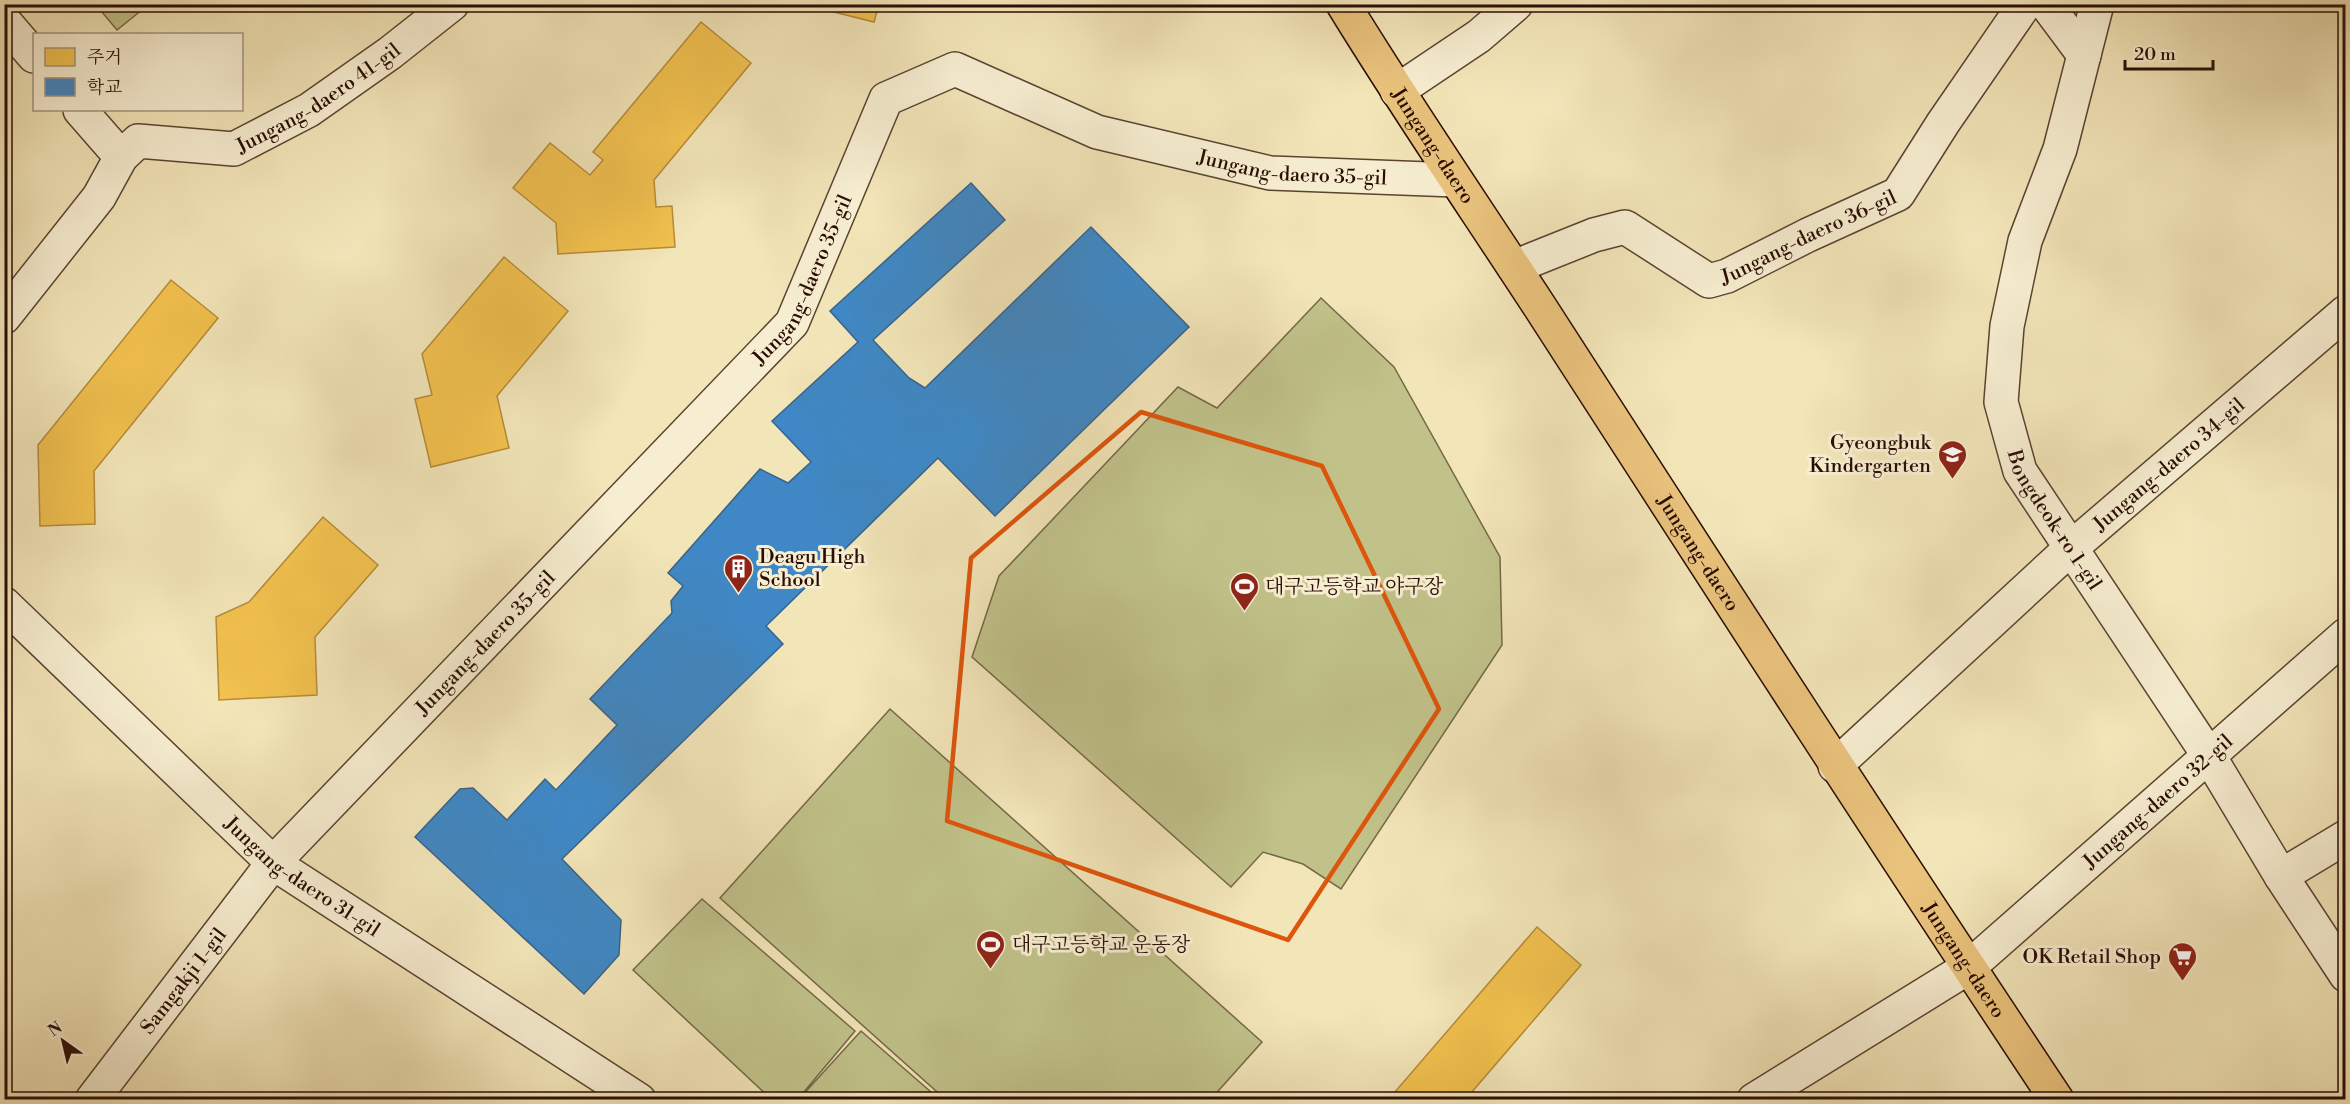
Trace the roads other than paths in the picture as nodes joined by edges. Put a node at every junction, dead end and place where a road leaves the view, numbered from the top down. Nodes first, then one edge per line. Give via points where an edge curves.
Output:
1 (452, 4) edge
2 (1342, 4) edge
3 (1516, 4) edge
4 (2025, 4) edge
5 (2046, 4) edge
6 (2097, 4) edge
7 (4, 21) edge
8 (33, 55) edge
9 (2084, 56) junction
10 (1396, 91) junction
11 (81, 111) edge
12 (122, 157) junction
13 (1455, 180) junction
14 (1514, 267) junction
15 (2346, 312) edge
16 (4, 317) edge
17 (2071, 548) junction
18 (4, 604) edge
19 (2346, 635) edge
20 (2209, 756) junction
21 (1835, 766) junction
22 (2346, 837) edge
23 (273, 863) junction
24 (2281, 876) junction
25 (1969, 967) junction
26 (2346, 975) edge
27 (93, 1100) edge
28 (639, 1100) edge
29 (1754, 1100) edge
30 (2057, 1100) edge

1 - 12 street, Jungang-daero 41-gil via 309,110 234,149 138,141
2 - 10 main road, Jungang-daero
3 - 10 street via 1479,36
4 - 14 street, Jungang-daero 36-gil via 1898,194 1709,281 1625,227
5 - 9 street
6 - 9 street, Bongdeok-ro 1-gil
7 - 8 street
9 - 17 street, Bongdeok-ro 1-gil via 2060,149 2025,241 2007,326 2001,402 2020,471
10 - 13 main road, Jungang-daero
11 - 12 street
12 - 16 street, Jungang-daero 41-gil via 99,197
13 - 14 main road, Jungang-daero
13 - 23 street, Jungang-daero 35-gil via 1270,173 1097,132 955,69 886,99 792,323
14 - 21 main road, Jungang-daero
15 - 17 street, Jungang-daero 34-gil
17 - 20 street, Bongdeok-ro 1-gil
17 - 21 street, Jungang-daero 34-gil
18 - 23 street, Jungang-daero 31-gil
19 - 20 street, Jungang-daero 32-gil
20 - 24 street, Bongdeok-ro 1-gil
20 - 25 street, Jungang-daero 32-gil
21 - 25 main road, Jungang-daero
22 - 24 street
23 - 27 street, Samgakji 1-gil
23 - 28 street, Jungang-daero 31-gil
24 - 26 street, Bongdeok-ro 1-gil
25 - 29 street
25 - 30 main road, Jungang-daero

